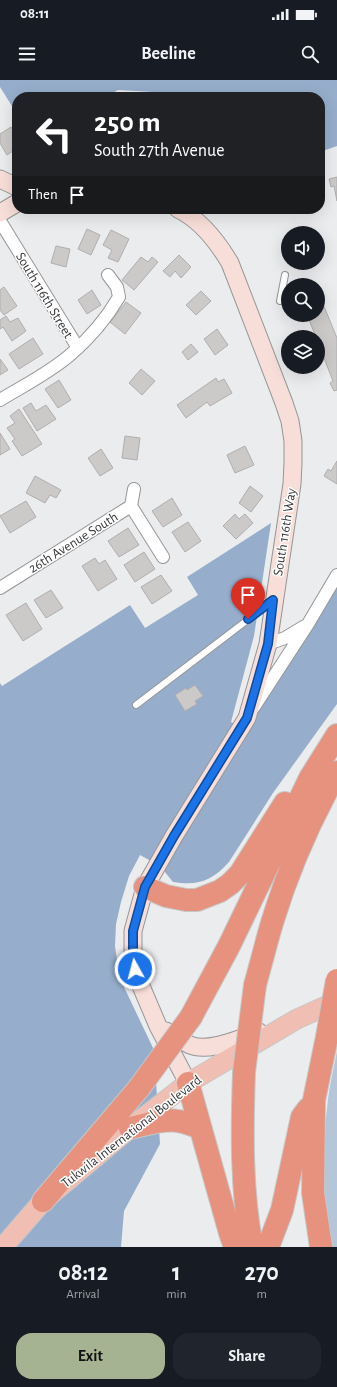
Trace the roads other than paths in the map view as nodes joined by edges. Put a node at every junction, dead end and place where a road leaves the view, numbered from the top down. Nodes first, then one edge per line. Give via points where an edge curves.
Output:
1 (0, 179) edge
2 (12, 185) edge
3 (12, 206) edge
4 (0, 213) edge
5 (186, 214) edge
6 (0, 221) edge
7 (108, 274) dead end
8 (286, 276) dead end
9 (280, 301) dead end
10 (78, 348) junction
11 (0, 400) edge
12 (134, 489) dead end
13 (131, 506) junction
14 (163, 557) dead end
15 (337, 575) edge
16 (0, 588) edge
17 (273, 600) junction
18 (308, 624) junction
19 (268, 644) junction
20 (136, 705) dead end
21 (247, 718) junction
22 (337, 735) edge
23 (327, 769) edge
24 (145, 887) junction
25 (337, 980) edge
26 (337, 1001) edge
27 (297, 1019) junction
28 (158, 1026) junction
29 (188, 1083) junction
30 (314, 1100) junction
31 (130, 1128) junction
32 (200, 1128) junction
33 (43, 1202) junction
34 (3, 1247) edge
35 (235, 1247) edge
36 (252, 1247) edge
37 (268, 1247) edge
38 (320, 1247) edge

1 - 2 street
3 - 4 street
5 - 17 street, South 116th Way via 210,234 230,263 290,422 293,441 292,484
6 - 10 street, South 116th Street
7 - 10 street via 117,287 119,297 96,330
8 - 9 lane
10 - 11 street via 53,368
12 - 13 street, 26th Avenue South
13 - 14 street
13 - 16 street, 26th Avenue South
15 - 18 street
17 - 19 street, South 116th Way
17 - 20 lane
18 - 19 street via 285,638
18 - 21 street
19 - 21 street, South 116th Way
21 - 24 street, South 116th Way
22 - 23 highway
23 - 24 highway via 287,799 240,874 225,888 197,900 186,900 166,896
23 - 33 highway, bridge via 191,1017 139,1088
23 - 36 highway, bridge via 321,800 296,855 272,923 255,985 244,1072 242,1136
24 - 28 street, South 116th Way via 133,931 133,950 135,969
25 - 30 highway, bridge
26 - 27 main road, Tukwila International Boulevard
27 - 28 street via 210,1048 190,1045
27 - 29 main road, Tukwila International Boulevard
28 - 29 street, South 116th Way
29 - 31 main road, Tukwila International Boulevard
29 - 32 highway
30 - 37 highway via 302,1117 282,1210
30 - 38 highway via 314,1193
31 - 32 highway via 176,1120
31 - 33 main road, Tukwila International Boulevard
32 - 35 highway
33 - 34 main road, Tukwila International Boulevard

